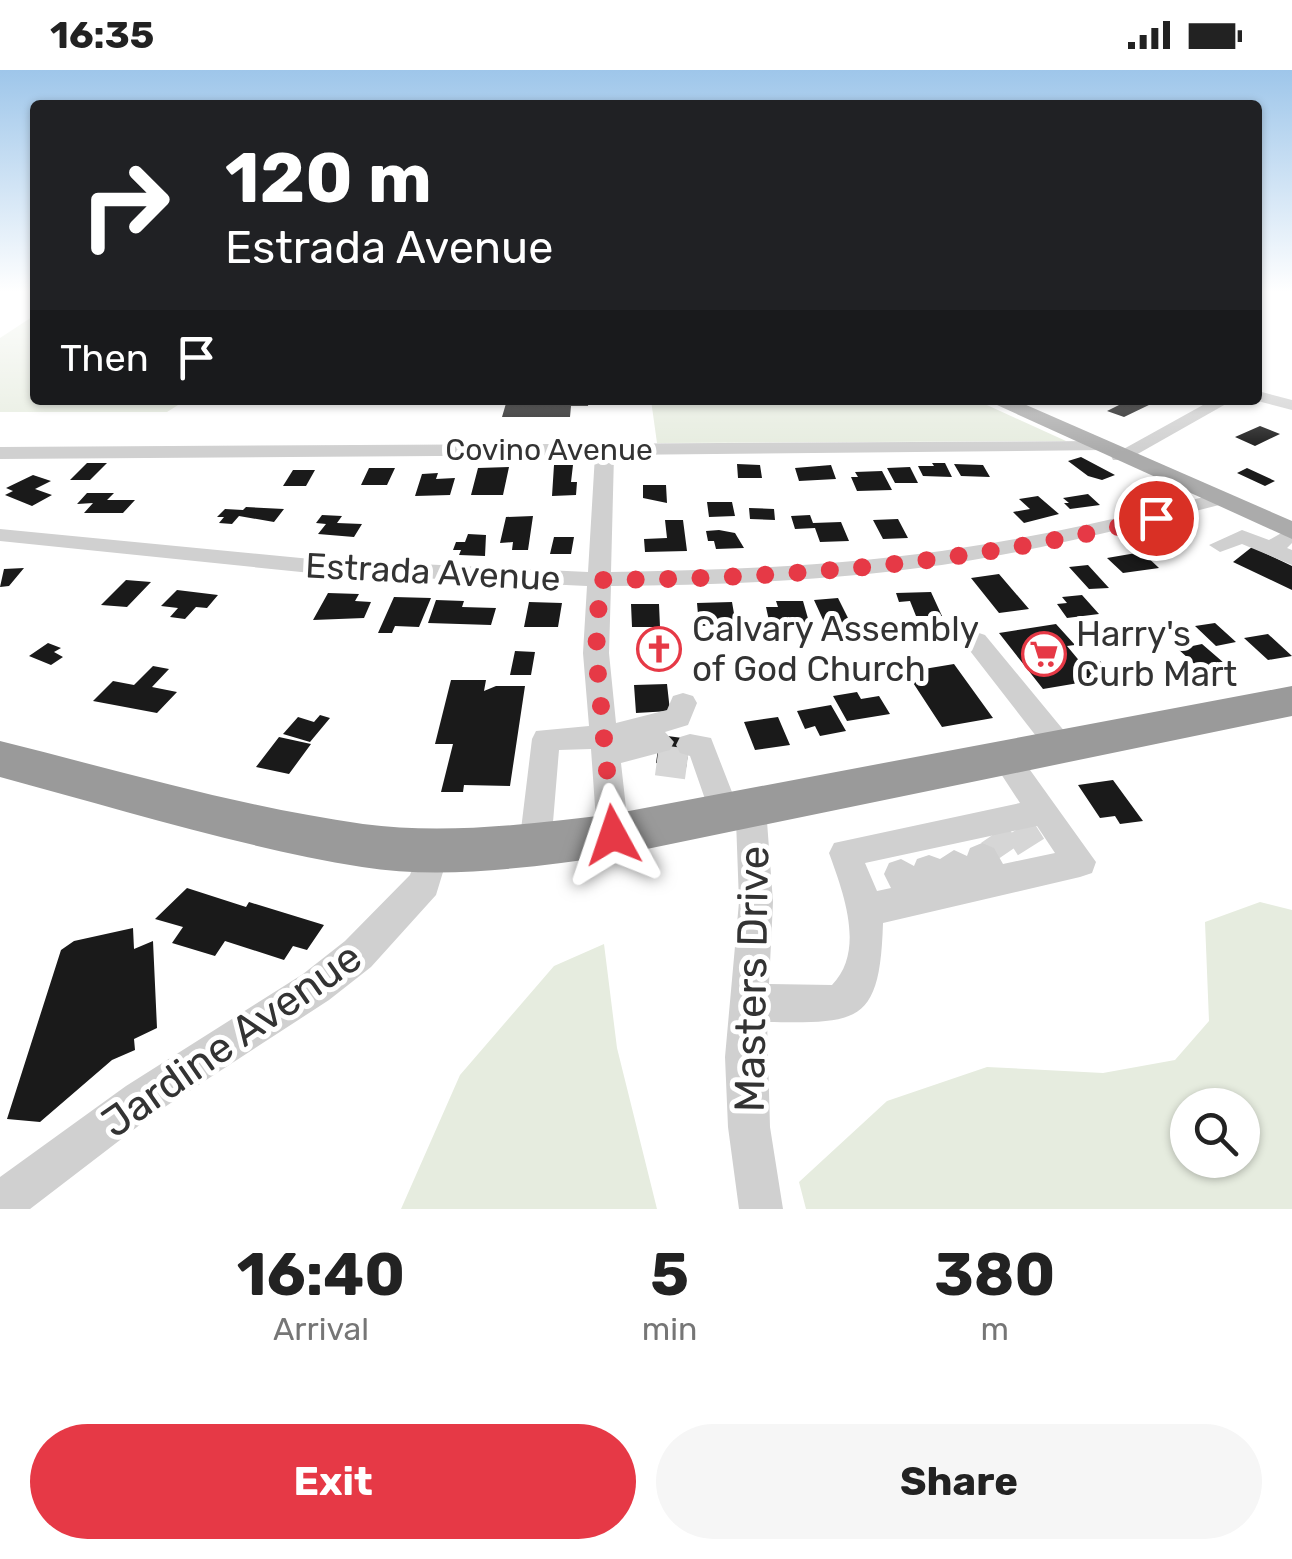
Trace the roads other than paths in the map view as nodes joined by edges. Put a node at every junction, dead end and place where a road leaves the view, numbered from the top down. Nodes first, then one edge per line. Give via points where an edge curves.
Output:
1 (1262, 397) edge
2 (1292, 404) edge
3 (1008, 405) edge
4 (1214, 405) edge
5 (605, 450) junction
6 (1109, 451) junction
7 (0, 453) edge
8 (1220, 500) junction
9 (1292, 532) edge
10 (0, 535) edge
11 (42, 542) junction
12 (0, 544) edge
13 (1220, 546) dead end
14 (1271, 549) junction
15 (1292, 558) edge
16 (600, 580) junction
17 (976, 641) dead end
18 (1292, 702) edge
19 (683, 703) dead end
20 (605, 746) junction
21 (1060, 746) junction
22 (1005, 757) junction
23 (0, 759) edge
24 (738, 810) junction
25 (613, 835) junction
26 (535, 846) junction
27 (434, 849) junction
28 (967, 853) junction
29 (866, 910) junction
30 (746, 1003) junction
31 (6, 1192) edge
32 (761, 1209) edge

1 - 2 street
3 - 6 main road
4 - 6 street
5 - 6 street, Covino Avenue
5 - 7 street, Covino Avenue
5 - 16 street
6 - 8 main road
8 - 9 main road
8 - 16 street, Estrada Avenue via 1085,536 974,555 801,572
9 - 14 street
10 - 11 street, Estrada Avenue
11 - 12 street
11 - 16 street, Estrada Avenue via 379,572
13 - 14 street via 1242,536
14 - 15 street
16 - 20 street via 596,653
17 - 21 street
18 - 21 highway
19 - 20 street via 678,716
20 - 24 street, Masters Drive via 673,755
20 - 25 street
20 - 26 street via 546,739
21 - 22 highway
22 - 24 highway
22 - 28 street
23 - 27 highway via 366,846
24 - 25 highway
24 - 30 street, Masters Drive via 756,902
25 - 26 highway
26 - 27 highway
27 - 31 street, Jardine Avenue via 424,884 358,954
28 - 29 street
28 - 29 street via 845,854
29 - 30 street via 857,988 848,998 836,1004
30 - 32 street, Masters Drive via 749,1128

